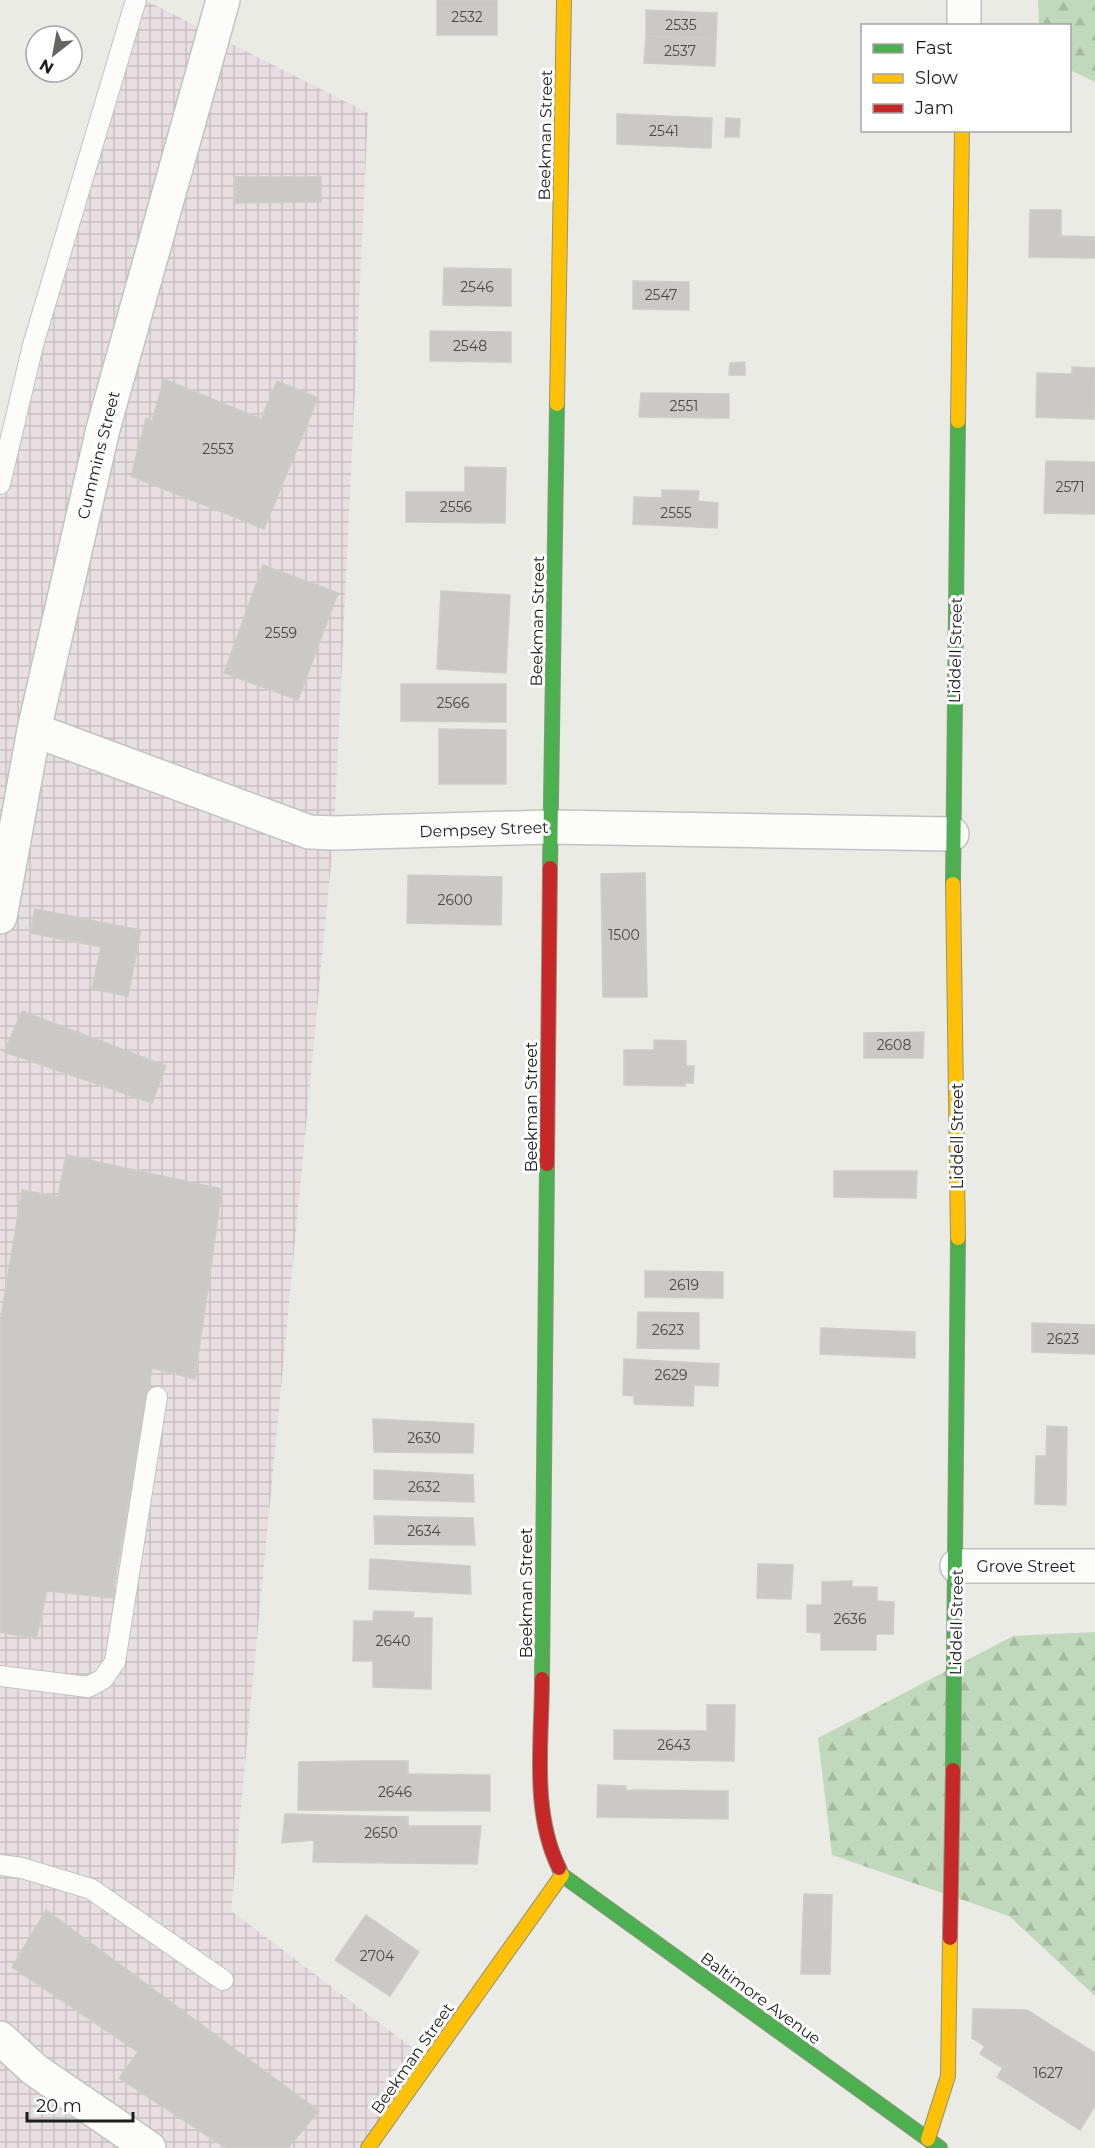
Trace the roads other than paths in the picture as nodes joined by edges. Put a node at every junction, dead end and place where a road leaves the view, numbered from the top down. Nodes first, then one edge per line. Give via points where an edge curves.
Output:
1 (136, 0) edge
2 (223, 0) edge
3 (564, 0) edge
4 (964, 0) edge
5 (963, 24) edge
6 (962, 132) edge
7 (0, 484) edge
8 (34, 730) junction
9 (550, 827) junction
10 (952, 834) junction
11 (0, 917) edge
12 (157, 1396) dead end
13 (957, 1566) junction
14 (1095, 1566) edge
15 (0, 1676) edge
16 (0, 1865) edge
17 (562, 1875) junction
18 (223, 1980) dead end
19 (0, 2038) edge
20 (928, 2139) junction
21 (149, 2148) edge
22 (368, 2148) edge
23 (940, 2148) edge

1 - 7 lane via 33,345
2 - 8 street, Cummins Street via 103,429
3 - 9 street, Beekman Street
4 - 5 street
6 - 10 street, Liddell Street
8 - 9 street, Dempsey Street via 309,832
8 - 11 street, Cummins Street
9 - 10 street, Dempsey Street
9 - 17 street, Beekman Street via 541,1802 548,1846
10 - 13 street, Liddell Street via 958,1122
12 - 15 lane via 115,1662 103,1679 88,1687
13 - 14 street, Grove Street
13 - 20 street, Liddell Street via 948,2076
16 - 18 lane via 92,1889
17 - 20 street, Baltimore Avenue
17 - 22 street, Beekman Street
19 - 21 street via 36,2070
20 - 23 street, Baltimore Avenue

